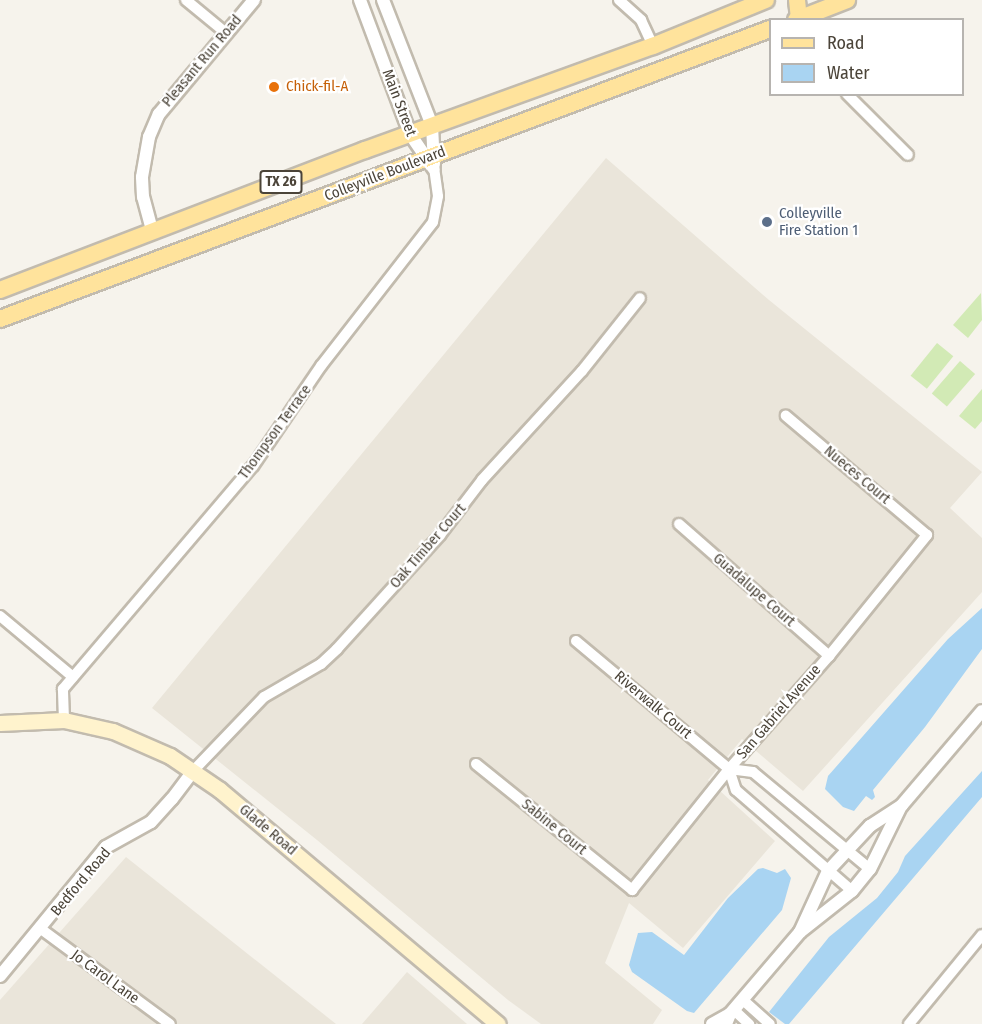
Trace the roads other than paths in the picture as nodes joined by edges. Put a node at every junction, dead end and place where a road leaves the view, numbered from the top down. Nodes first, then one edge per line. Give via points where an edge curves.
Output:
1 (186, 0) edge
2 (254, 0) edge
3 (360, 0) edge
4 (383, 0) edge
5 (619, 0) edge
6 (766, 0) edge
7 (796, 0) edge
8 (847, 0) edge
9 (798, 18) edge
10 (801, 18) edge
11 (769, 30) edge
12 (226, 33) junction
13 (652, 46) junction
14 (660, 71) junction
15 (849, 96) edge
16 (432, 126) junction
17 (410, 134) junction
18 (908, 155) dead end
19 (431, 161) junction
20 (152, 230) junction
21 (0, 290) edge
22 (640, 297) dead end
23 (0, 319) edge
24 (786, 416) dead end
25 (680, 524) dead end
26 (927, 535) joint
27 (0, 616) edge
28 (576, 641) dead end
29 (829, 656) junction
30 (74, 677) junction
31 (982, 711) edge
32 (64, 720) junction
33 (0, 723) edge
34 (476, 764) dead end
35 (729, 769) junction
36 (193, 771) junction
37 (902, 805) junction
38 (846, 850) junction
39 (870, 868) junction
40 (828, 871) junction
41 (632, 890) joint
42 (852, 891) junction
43 (41, 929) junction
44 (800, 932) junction
45 (982, 935) edge
46 (0, 976) edge
47 (743, 1000) junction
48 (730, 1016) edge
49 (482, 1019) edge
50 (171, 1024) edge
51 (498, 1024) edge
52 (712, 1024) edge
53 (749, 1024) edge
54 (770, 1024) edge
55 (909, 1024) edge

1 - 12 street
2 - 12 street, Pleasant Run Road
3 - 17 street, Main Street
4 - 16 street, Main Street
5 - 13 street via 641,20
6 - 13 main road, Colleyville Boulevard / TX 26
7 - 9 main road
8 - 10 main road
11 - 14 main road, Colleyville Boulevard / TX 26
12 - 20 street, Pleasant Run Road via 172,95 149,137 142,177
13 - 14 main road
13 - 16 main road, Colleyville Boulevard / TX 26
14 - 19 main road, Colleyville Boulevard / TX 26
15 - 18 street
16 - 17 main road, Colleyville Boulevard / TX 26
16 - 19 street, Main Street
17 - 19 street, Main Street
17 - 20 main road, Colleyville Boulevard / TX 26
19 - 23 main road, Colleyville Boulevard / TX 26
19 - 30 street, Thompson Terrace via 438,196 433,222 321,366 253,466
20 - 21 main road, Colleyville Boulevard / TX 26
22 - 36 street, Oak Timber Court via 582,371 337,649 321,664 264,697
24 - 26 street, Nueces Court
25 - 29 street, Guadalupe Court
26 - 29 street, San Gabriel Avenue
27 - 30 street
28 - 35 street, Riverwalk Court
29 - 35 street, San Gabriel Avenue
30 - 32 street, Thompson Terrace via 63,689
31 - 37 street
32 - 33 main road, Glade Road
32 - 36 main road, Glade Road via 113,731 155,748
34 - 41 street, Sabine Court
35 - 38 street, Riverwalk Court via 753,772
35 - 40 street, Riverwalk Court via 736,790
35 - 41 street, San Gabriel Avenue
36 - 43 street, Bedford Road via 151,822 106,847
36 - 49 main road, Glade Road via 220,790
37 - 38 street via 870,826
37 - 39 street
38 - 39 street, Riverwalk Court
38 - 40 street
39 - 42 street
40 - 42 street, Riverwalk Court
40 - 44 street
42 - 44 street
43 - 46 street, Bedford Road
43 - 50 street, Jo Carol Lane
44 - 47 street
45 - 55 street
47 - 48 street
47 - 54 street
48 - 52 street
48 - 53 street
49 - 51 main road, Glade Road

